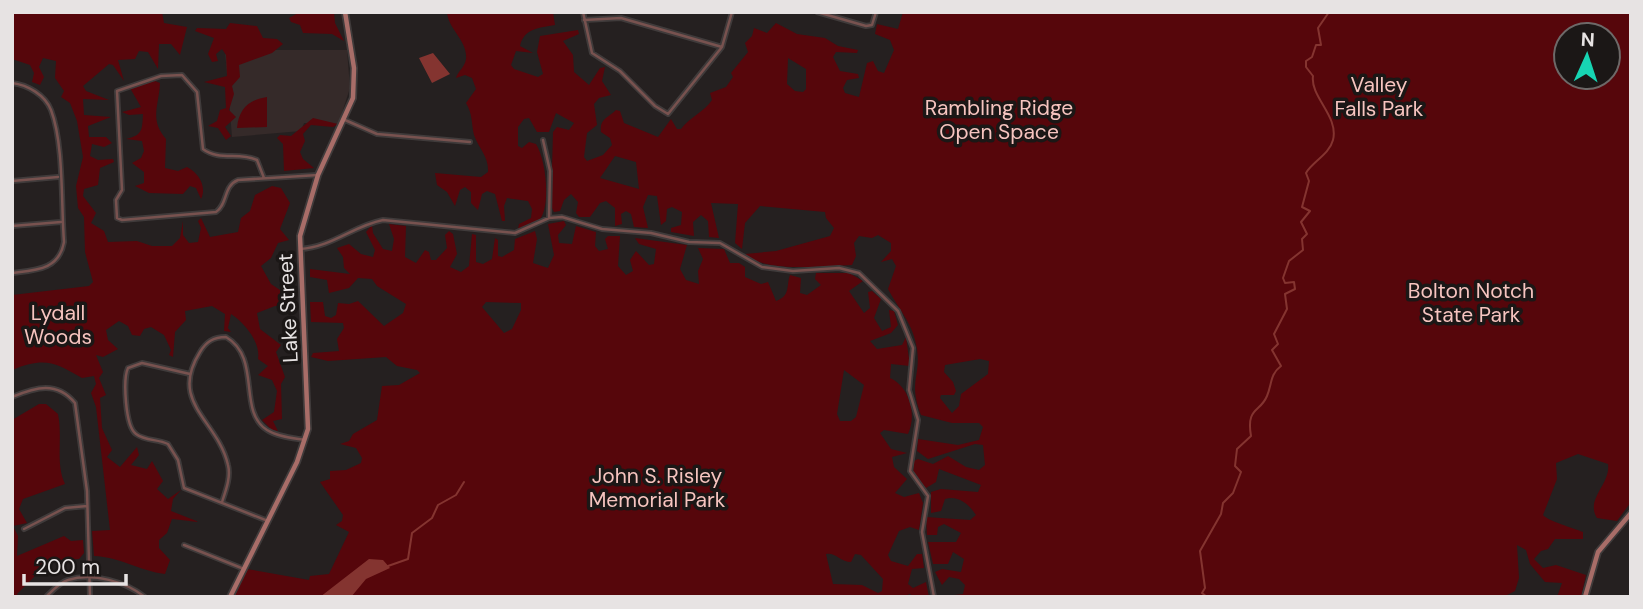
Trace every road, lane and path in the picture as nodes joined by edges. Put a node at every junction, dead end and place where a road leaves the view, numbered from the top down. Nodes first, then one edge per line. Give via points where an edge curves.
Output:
1 (583, 12) edge
2 (732, 12) edge
3 (819, 12) edge
4 (876, 12) edge
5 (348, 13) edge
6 (584, 19) junction
7 (722, 47) junction
8 (12, 83) edge
9 (345, 121) junction
10 (543, 140) dead end
11 (470, 142) dead end
12 (318, 175) junction
13 (59, 177) junction
14 (264, 178) junction
15 (12, 181) edge
16 (549, 218) junction
17 (62, 222) junction
18 (12, 226) edge
19 (300, 249) junction
20 (12, 272) edge
21 (190, 374) junction
22 (12, 397) edge
23 (306, 440) junction
24 (222, 502) junction
25 (87, 506) junction
26 (1631, 513) edge
27 (268, 521) junction
28 (24, 529) dead end
29 (184, 545) dead end
30 (244, 569) junction
31 (90, 579) junction
32 (46, 597) edge
33 (90, 597) edge
34 (145, 597) edge
35 (230, 597) edge
36 (934, 597) edge
37 (1585, 597) edge

1 - 6 street
2 - 7 street
3 - 4 street via 866,26 872,25
5 - 9 main road, Lake Street via 354,86
6 - 7 street via 621,18
6 - 7 street via 592,53 668,114
8 - 13 street via 38,93 51,109
9 - 11 street via 377,134
9 - 12 main road, Lake Street
10 - 16 street via 550,171
12 - 14 street
12 - 19 main road, Lake Street
13 - 15 street
13 - 17 street
14 - 14 street via 257,160 212,155 203,149 197,92 188,80 175,74 135,82 115,96 122,190 115,209 117,218 216,212 232,182
16 - 19 street via 515,233 383,220 322,247
16 - 36 street via 720,243 762,267 793,271 844,268 867,278 898,311 913,348 909,390 918,420 910,471 928,496 922,532
17 - 18 street
17 - 20 street via 64,242 59,259 46,268
19 - 23 main road, Lake Street via 309,401
21 - 23 street via 207,342 226,337 243,357 260,423 277,434
21 - 24 street via 190,400 217,438 229,468
21 - 24 street via 142,363 128,368 128,421 138,436 159,440 174,451 184,488
22 - 25 street via 47,387 69,395 75,403
23 - 27 main road, Lake Street
24 - 27 street
25 - 28 street via 65,508
25 - 31 street
26 - 37 main road via 1603,545
27 - 30 main road, Lake Street
29 - 30 street
30 - 35 main road, Lake Street
31 - 32 street via 68,579
31 - 33 street
31 - 34 street via 126,584

